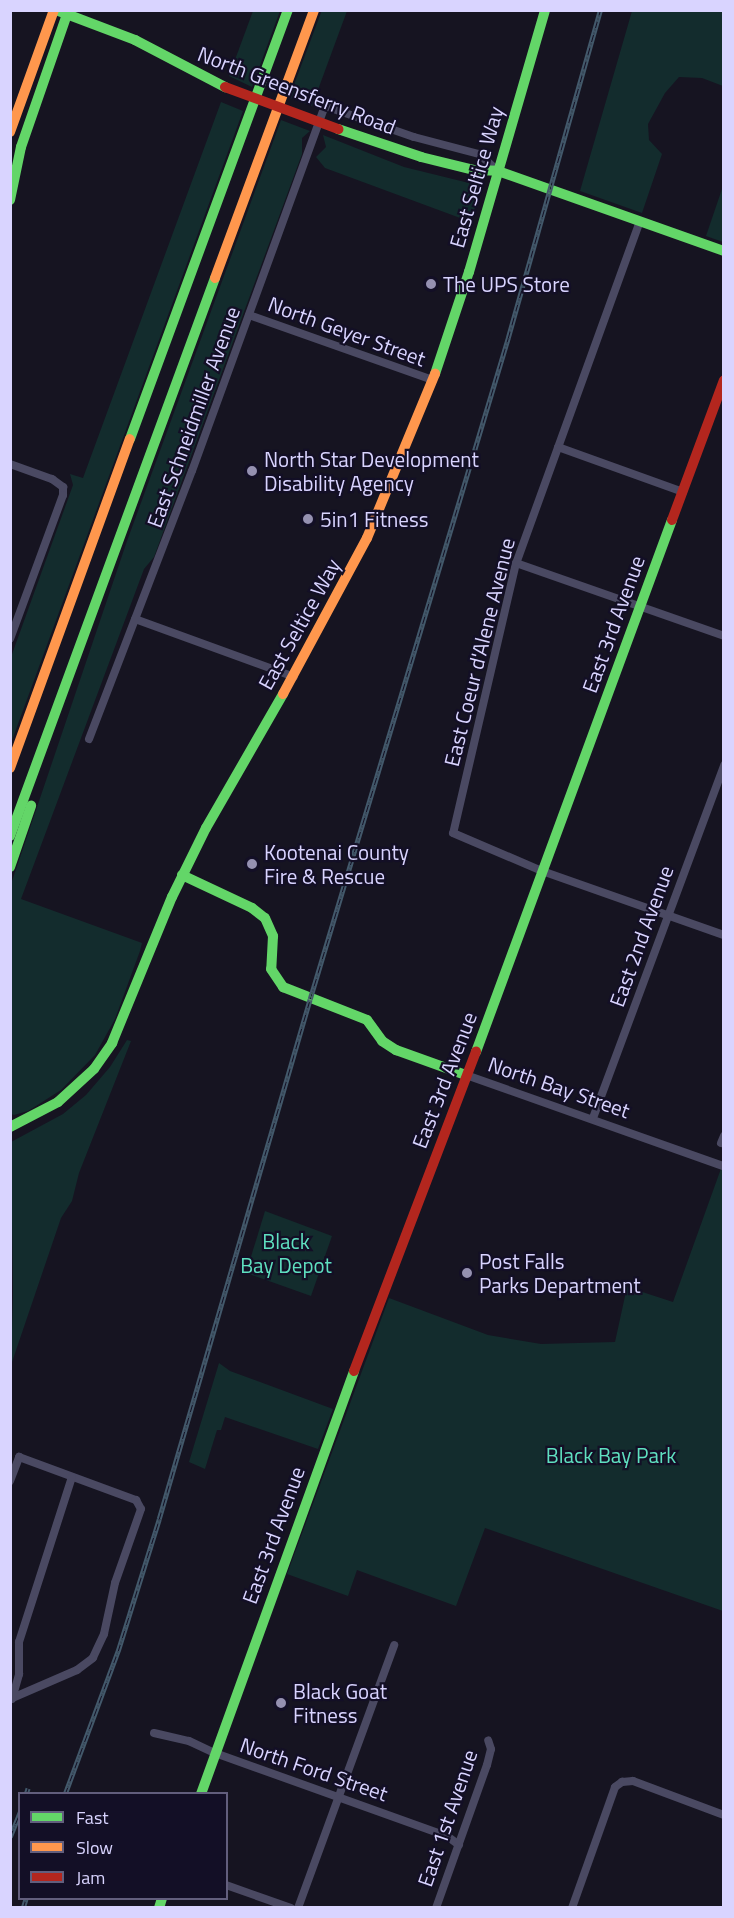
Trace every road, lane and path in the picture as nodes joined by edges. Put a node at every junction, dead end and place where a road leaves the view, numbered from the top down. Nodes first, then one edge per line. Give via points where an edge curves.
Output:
1 (288, 10) edge
2 (314, 10) edge
3 (545, 10) edge
4 (59, 12) edge
5 (325, 105) joint
6 (10, 132) edge
7 (498, 171) junction
8 (10, 200) edge
9 (640, 221) junction
10 (723, 251) edge
11 (249, 315) junction
12 (433, 380) junction
13 (723, 380) edge
14 (558, 447) junction
15 (10, 464) edge
16 (682, 492) junction
17 (516, 563) junction
18 (107, 568) junction
19 (640, 606) junction
20 (135, 620) junction
21 (723, 636) edge
22 (10, 639) edge
23 (294, 677) junction
24 (29, 717) junction
25 (89, 739) dead end
26 (10, 759) edge
27 (723, 765) edge
28 (10, 768) edge
29 (10, 836) edge
30 (10, 867) edge
31 (542, 871) junction
32 (182, 875) junction
33 (668, 915) junction
34 (723, 935) edge
35 (466, 1075) junction
36 (592, 1118) junction
37 (10, 1127) edge
38 (723, 1166) edge
39 (72, 1477) junction
40 (10, 1481) edge
41 (393, 1645) dead end
42 (11, 1699) edge
43 (154, 1733) dead end
44 (488, 1740) dead end
45 (215, 1753) junction
46 (202, 1792) edge
47 (339, 1798) junction
48 (723, 1815) edge
49 (459, 1845) junction
50 (228, 1886) edge
51 (291, 1908) edge
52 (298, 1908) edge
53 (436, 1908) edge
54 (572, 1908) edge

1 - 24 main road
2 - 18 main road
3 - 7 main road, East Seltice Way
4 - 6 main road
4 - 7 main road, North Greensferry Road, bridge via 135,40 225,87 338,129 421,157 476,171
4 - 8 main road
5 - 7 street, North Greensferry Road via 414,137 479,154
5 - 11 street, East Schneidmiller Avenue
7 - 9 main road, North Greensferry Road
7 - 12 main road, East Seltice Way
9 - 10 main road, North Greensferry Road
9 - 14 street, East Coeur d'Alene Avenue
11 - 12 street, North Geyer Street
11 - 20 street, East Schneidmiller Avenue
12 - 23 main road, East Seltice Way via 367,538
13 - 16 main road, East 3rd Avenue
14 - 16 street
14 - 17 street, East Coeur d'Alene Avenue
15 - 22 street via 61,483 63,495
16 - 19 main road, East 3rd Avenue
17 - 19 street
17 - 31 street, East Coeur d'Alene Avenue via 453,833
18 - 29 main road
18 - 30 main road via 70,693
19 - 21 street
19 - 31 main road, East 3rd Avenue
20 - 23 street
20 - 25 street, East Schneidmiller Avenue
23 - 32 main road, East Seltice Way via 228,787
24 - 26 main road
24 - 28 main road
27 - 33 street, East 2nd Avenue
31 - 33 street
31 - 35 main road, East 3rd Avenue
32 - 35 main road, North Bay Street via 265,918 273,936 272,969 283,987 367,1020 382,1041 396,1050
32 - 37 main road, East Seltice Way via 128,1011 104,1057 58,1102
33 - 34 street
33 - 36 street, East 2nd Avenue
35 - 36 street, North Bay Street
35 - 45 main road, East 3rd Avenue
36 - 38 street, North Bay Street
39 - 40 street via 19,1457
39 - 42 street via 19,1642 19,1674
39 - 42 street via 136,1500 140,1513 120,1568 100,1647 93,1658 77,1670
41 - 47 street
43 - 45 street, North Ford Street via 189,1741
44 - 49 street, East 1st Avenue via 490,1756
45 - 46 main road, East 3rd Avenue
45 - 47 street, North Ford Street
47 - 49 street, North Ford Street via 447,1836
47 - 52 street
48 - 54 street via 633,1781 622,1782 615,1787
49 - 53 street, East 1st Avenue
50 - 51 street

